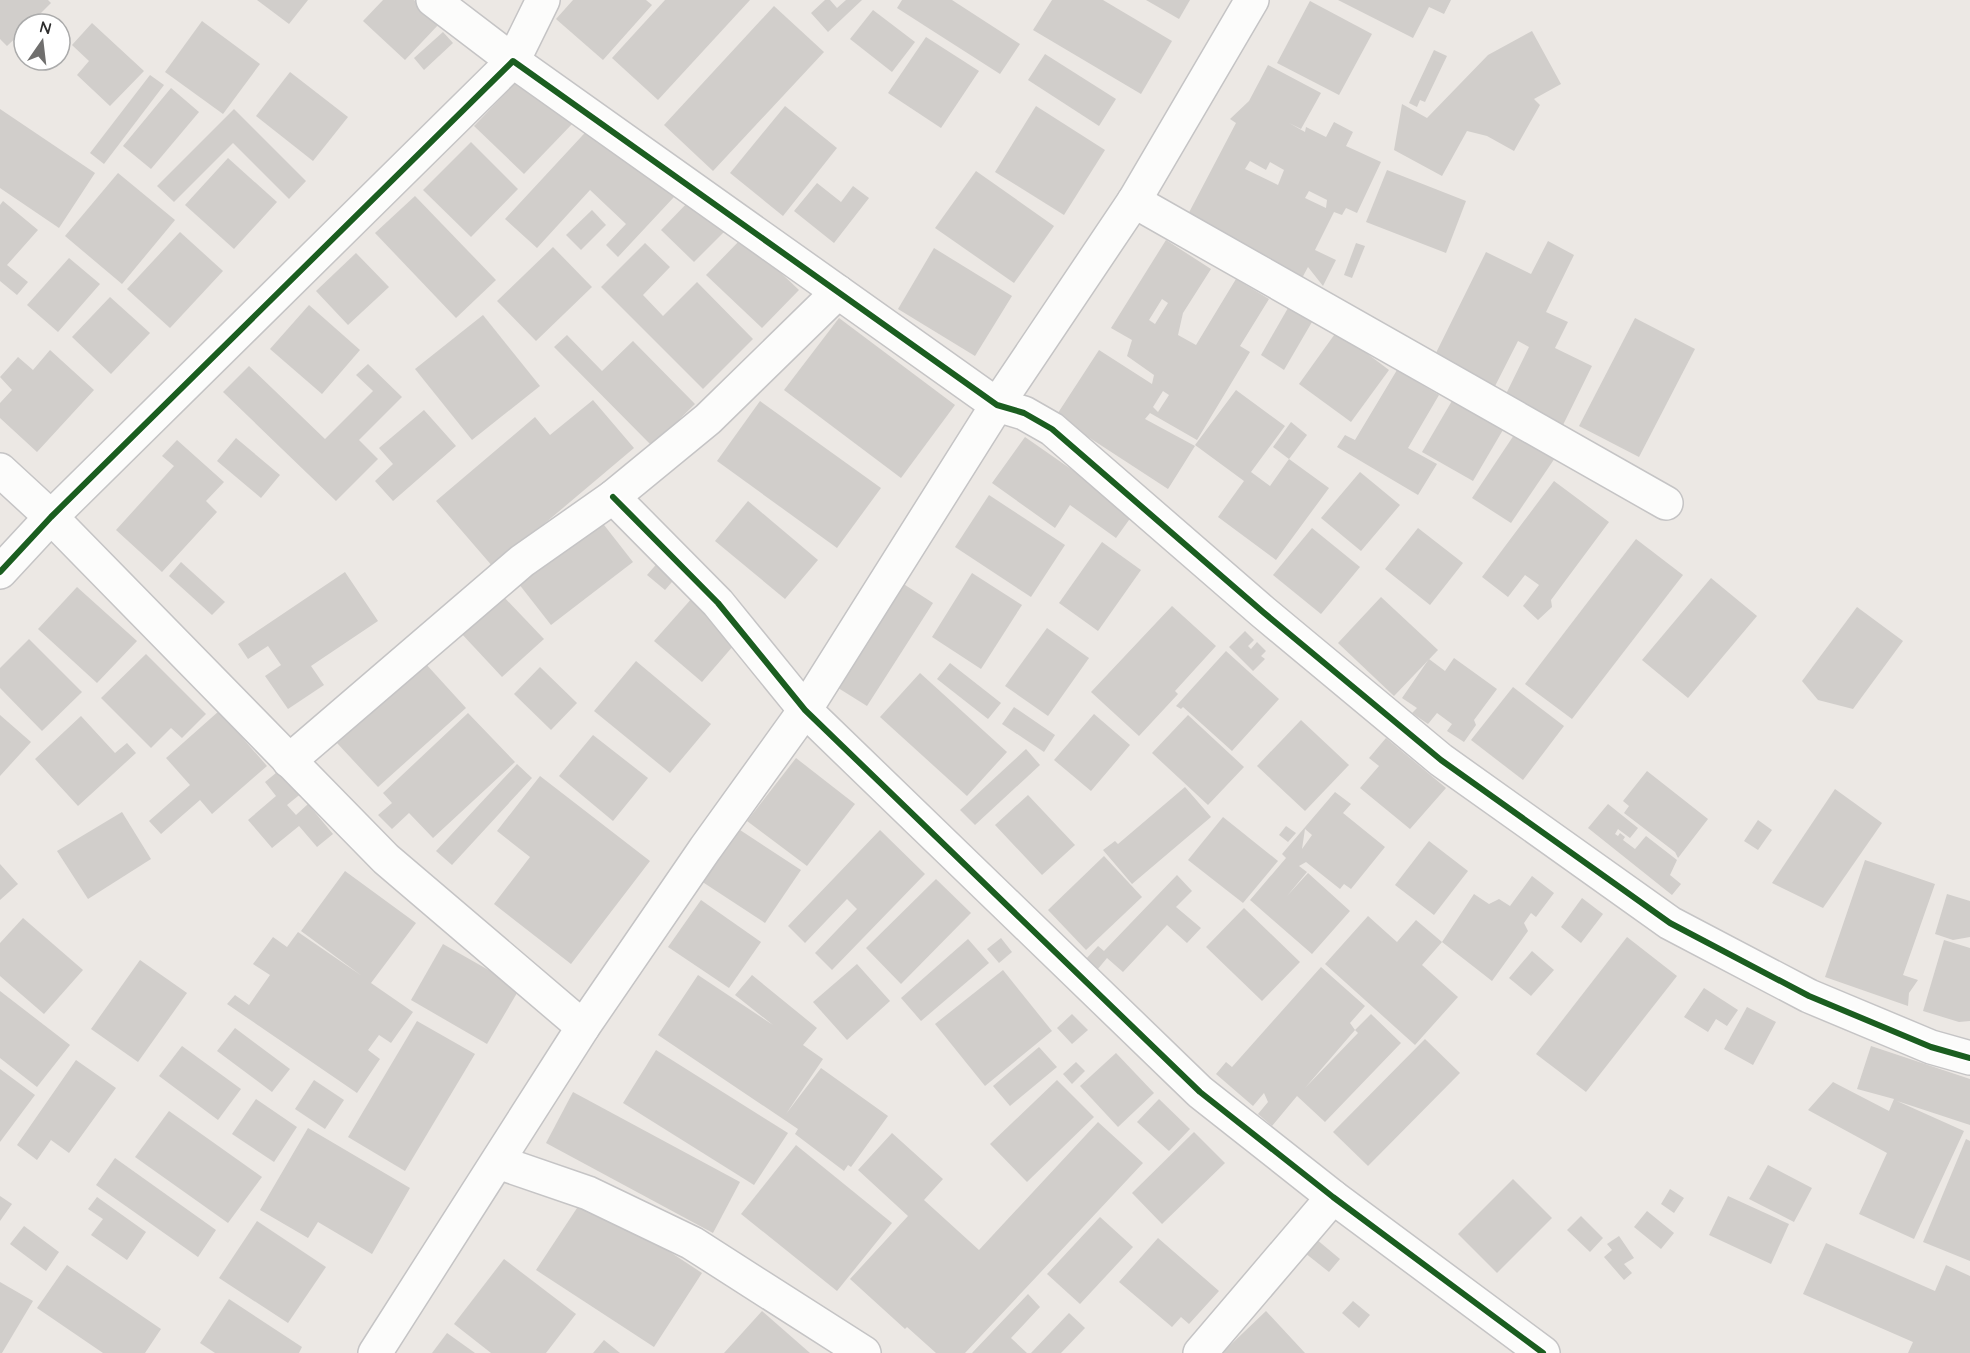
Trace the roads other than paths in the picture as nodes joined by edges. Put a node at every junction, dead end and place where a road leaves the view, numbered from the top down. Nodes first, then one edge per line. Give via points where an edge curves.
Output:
1 (433, 0) edge
2 (543, 0) edge
3 (1252, 0) edge
4 (513, 61) junction
5 (1134, 201) junction
6 (838, 292) junction
7 (997, 405) junction
8 (0, 470) edge
9 (613, 497) junction
10 (1666, 503) dead end
11 (51, 517) junction
12 (0, 572) edge
13 (805, 710) junction
14 (289, 761) junction
15 (583, 1027) junction
16 (1970, 1058) edge
17 (498, 1162) junction
18 (1333, 1197) junction
19 (375, 1353) edge
20 (864, 1353) edge
21 (1200, 1353) edge
22 (1543, 1353) edge

1 - 4 street
2 - 4 street
3 - 5 street
4 - 6 street
4 - 11 street
5 - 7 street
5 - 10 street
6 - 7 street
6 - 9 street via 708,419
7 - 13 street
7 - 16 street via 1024,413 1052,429 1441,760 1670,923 1809,996 1931,1047
8 - 11 street
9 - 13 street via 718,603
9 - 14 street via 522,561
11 - 12 street
11 - 14 street
13 - 15 street
13 - 18 street via 1200,1092
14 - 15 street via 386,859
15 - 17 street
17 - 19 street
17 - 20 street via 588,1193 692,1243
18 - 21 street
18 - 22 street

